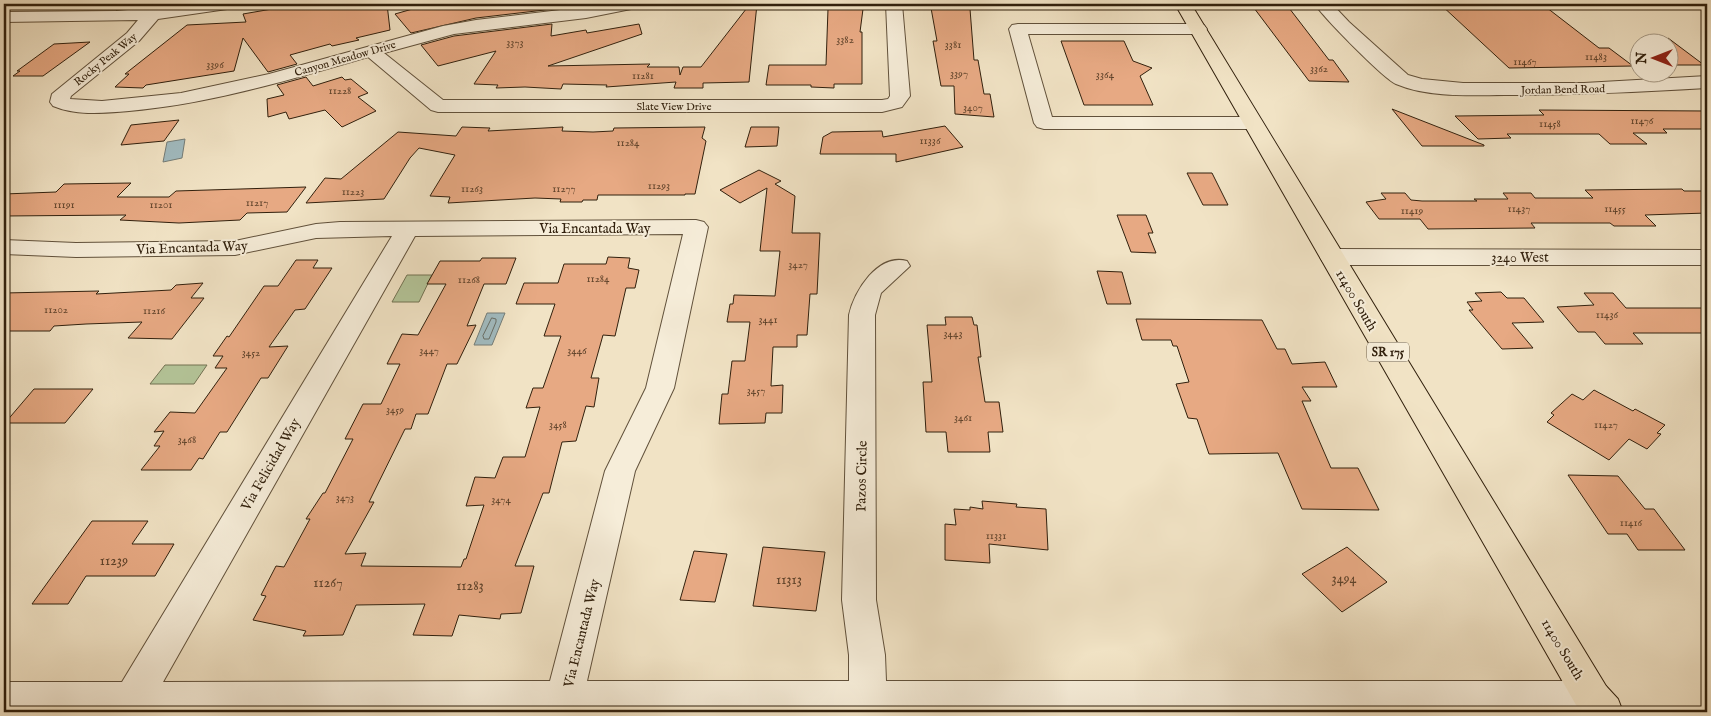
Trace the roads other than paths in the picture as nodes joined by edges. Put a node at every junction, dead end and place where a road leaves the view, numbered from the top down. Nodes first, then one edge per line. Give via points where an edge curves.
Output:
1 (227, 4) edge
2 (630, 4) edge
3 (894, 4) edge
4 (1183, 4) edge
5 (1323, 4) edge
6 (152, 15) junction
7 (4, 17) edge
8 (1198, 29) junction
9 (371, 51) junction
10 (1707, 82) edge
11 (60, 102) joint
12 (1253, 123) junction
13 (408, 228) junction
14 (4, 247) edge
15 (1332, 256) junction
16 (1707, 258) edge
17 (898, 266) dead end
18 (4, 700) edge
19 (132, 700) junction
20 (564, 700) junction
21 (868, 700) junction
22 (343, 706) edge
23 (732, 706) edge
24 (1146, 706) edge
25 (1598, 708) edge

1 - 6 street
2 - 9 street, Canyon Meadow Drive via 574,16 466,26
3 - 9 street, Slate View Drive via 900,96 895,103 882,106 438,106
4 - 8 main road, 11400 South / SR 175
5 - 10 street, Jordan Bend Road via 1401,79 1420,85 1463,89 1574,89
6 - 7 street
6 - 11 street, Rocky Peak Way via 132,37 62,94
8 - 12 main road, 11400 South / SR 175
8 - 12 street via 1018,30 1044,123
9 - 11 street, Canyon Meadow Drive via 251,85 198,96 105,106 71,106
12 - 15 main road, 11400 South / SR 175
13 - 14 street, Via Encantada Way via 328,229 222,248 68,250
13 - 19 street, Via Felicidad Way
13 - 20 street, Via Encantada Way via 696,228 660,388 620,471
15 - 16 street, 3240 West
15 - 25 main road, 11400 South / SR 175
17 - 21 street, Pazos Circle via 871,287 862,315 859,600 867,654
18 - 19 street
19 - 22 street
20 - 22 street
20 - 23 street
21 - 23 street
21 - 24 street
24 - 25 street

